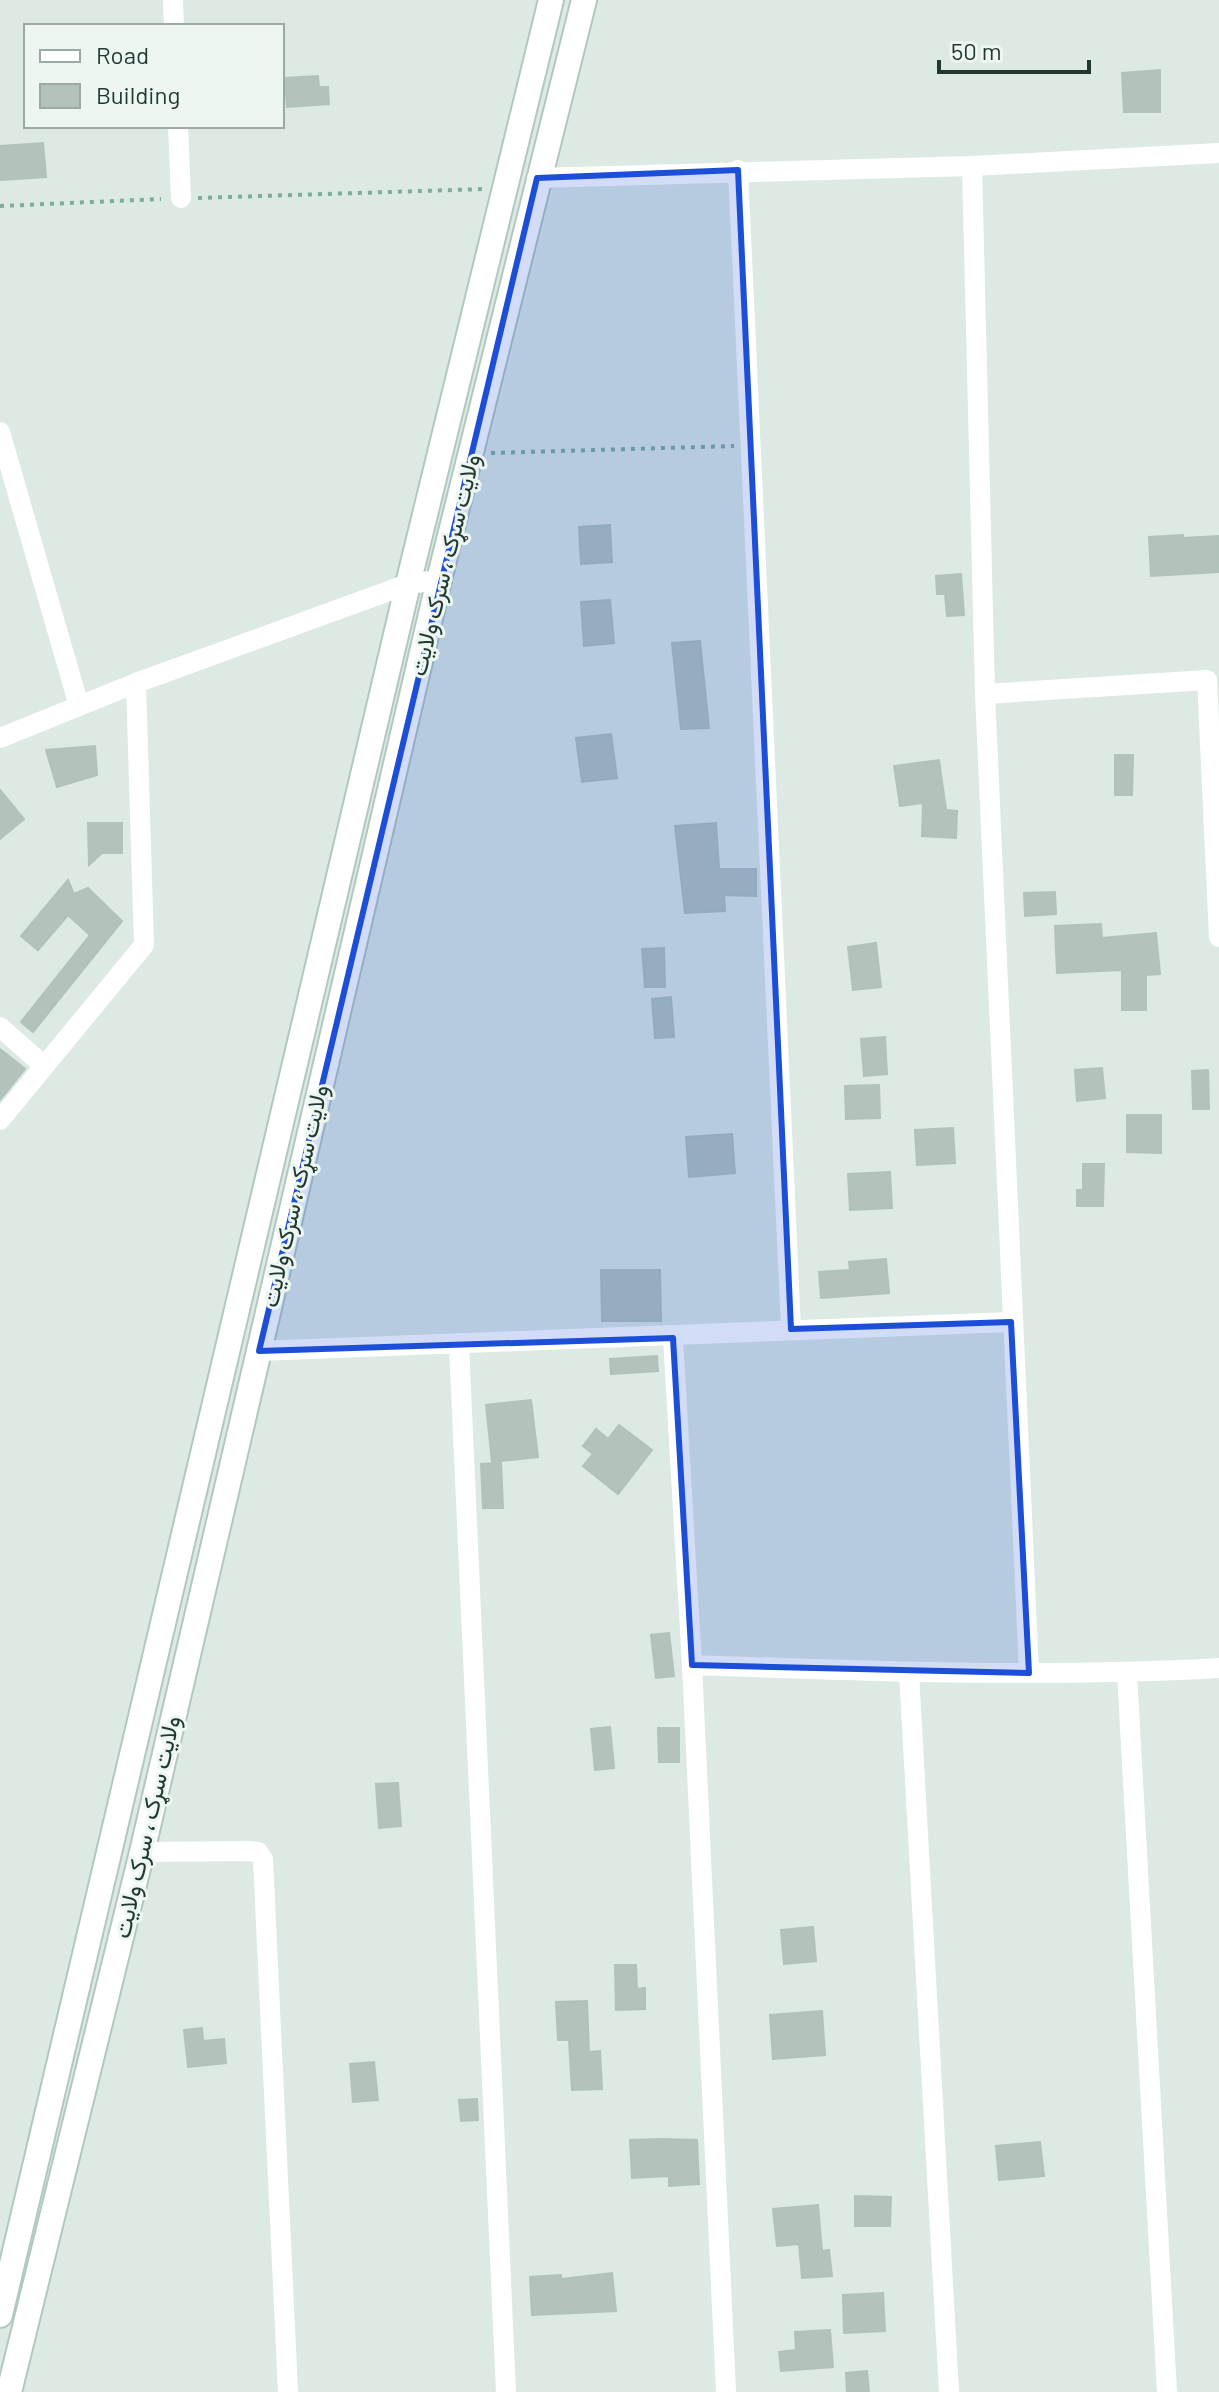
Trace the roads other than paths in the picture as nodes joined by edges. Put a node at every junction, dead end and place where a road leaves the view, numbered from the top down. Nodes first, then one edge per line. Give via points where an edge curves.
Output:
1 (173, 0) edge
2 (551, 0) edge
3 (584, 0) edge
4 (174, 24) edge
5 (178, 128) edge
6 (1219, 153) edge
7 (972, 166) junction
8 (738, 170) junction
9 (537, 178) junction
10 (181, 198) road end
11 (0, 432) edge
12 (7, 492) edge
13 (439, 580) junction
14 (408, 584) junction
15 (1213, 680) edge
16 (136, 683) junction
17 (985, 694) junction
18 (79, 706) junction
19 (0, 738) edge
20 (1219, 937) edge
21 (0, 1027) edge
22 (43, 1065) junction
23 (0, 1120) edge
24 (1011, 1322) junction
25 (791, 1329) junction
26 (673, 1338) junction
27 (459, 1345) junction
28 (259, 1351) junction
29 (692, 1665) junction
30 (1219, 1668) edge
31 (909, 1673) junction
32 (1029, 1673) junction
33 (1127, 1673) junction
34 (142, 1852) junction
35 (0, 2315) edge
36 (9, 2392) edge
37 (288, 2392) edge
38 (506, 2392) edge
39 (726, 2392) edge
40 (949, 2392) edge
41 (1167, 2392) edge

1 - 4 street
2 - 14 main road, ولایت سړک ، سرک ولایت
3 - 9 main road, ولایت سړک ، سرک ولایت
5 - 10 street
6 - 7 street
7 - 8 street
7 - 17 street
8 - 9 street
8 - 25 street
9 - 13 main road, ولایت سړک ، سرک ولایت
11 - 12 street
12 - 18 street
13 - 14 street
13 - 28 main road, ولایت سړک ، سرک ولایت
14 - 16 street
14 - 35 main road, ولایت سړک ، سرک ولایت
15 - 17 street
15 - 20 street
16 - 18 street
16 - 22 street via 144,945
17 - 24 street
18 - 19 street
21 - 22 street
22 - 23 street
24 - 25 street
24 - 32 street
25 - 26 street
26 - 27 street
26 - 29 street
27 - 28 street
27 - 38 street
28 - 34 main road, ولایت سړک ، سرک ولایت
29 - 31 street
29 - 39 street
30 - 33 street
31 - 32 street
31 - 40 street
32 - 33 street
33 - 41 street
34 - 36 main road, ولایت سړک ، سرک ولایت
34 - 37 street via 249,1851 263,1859

